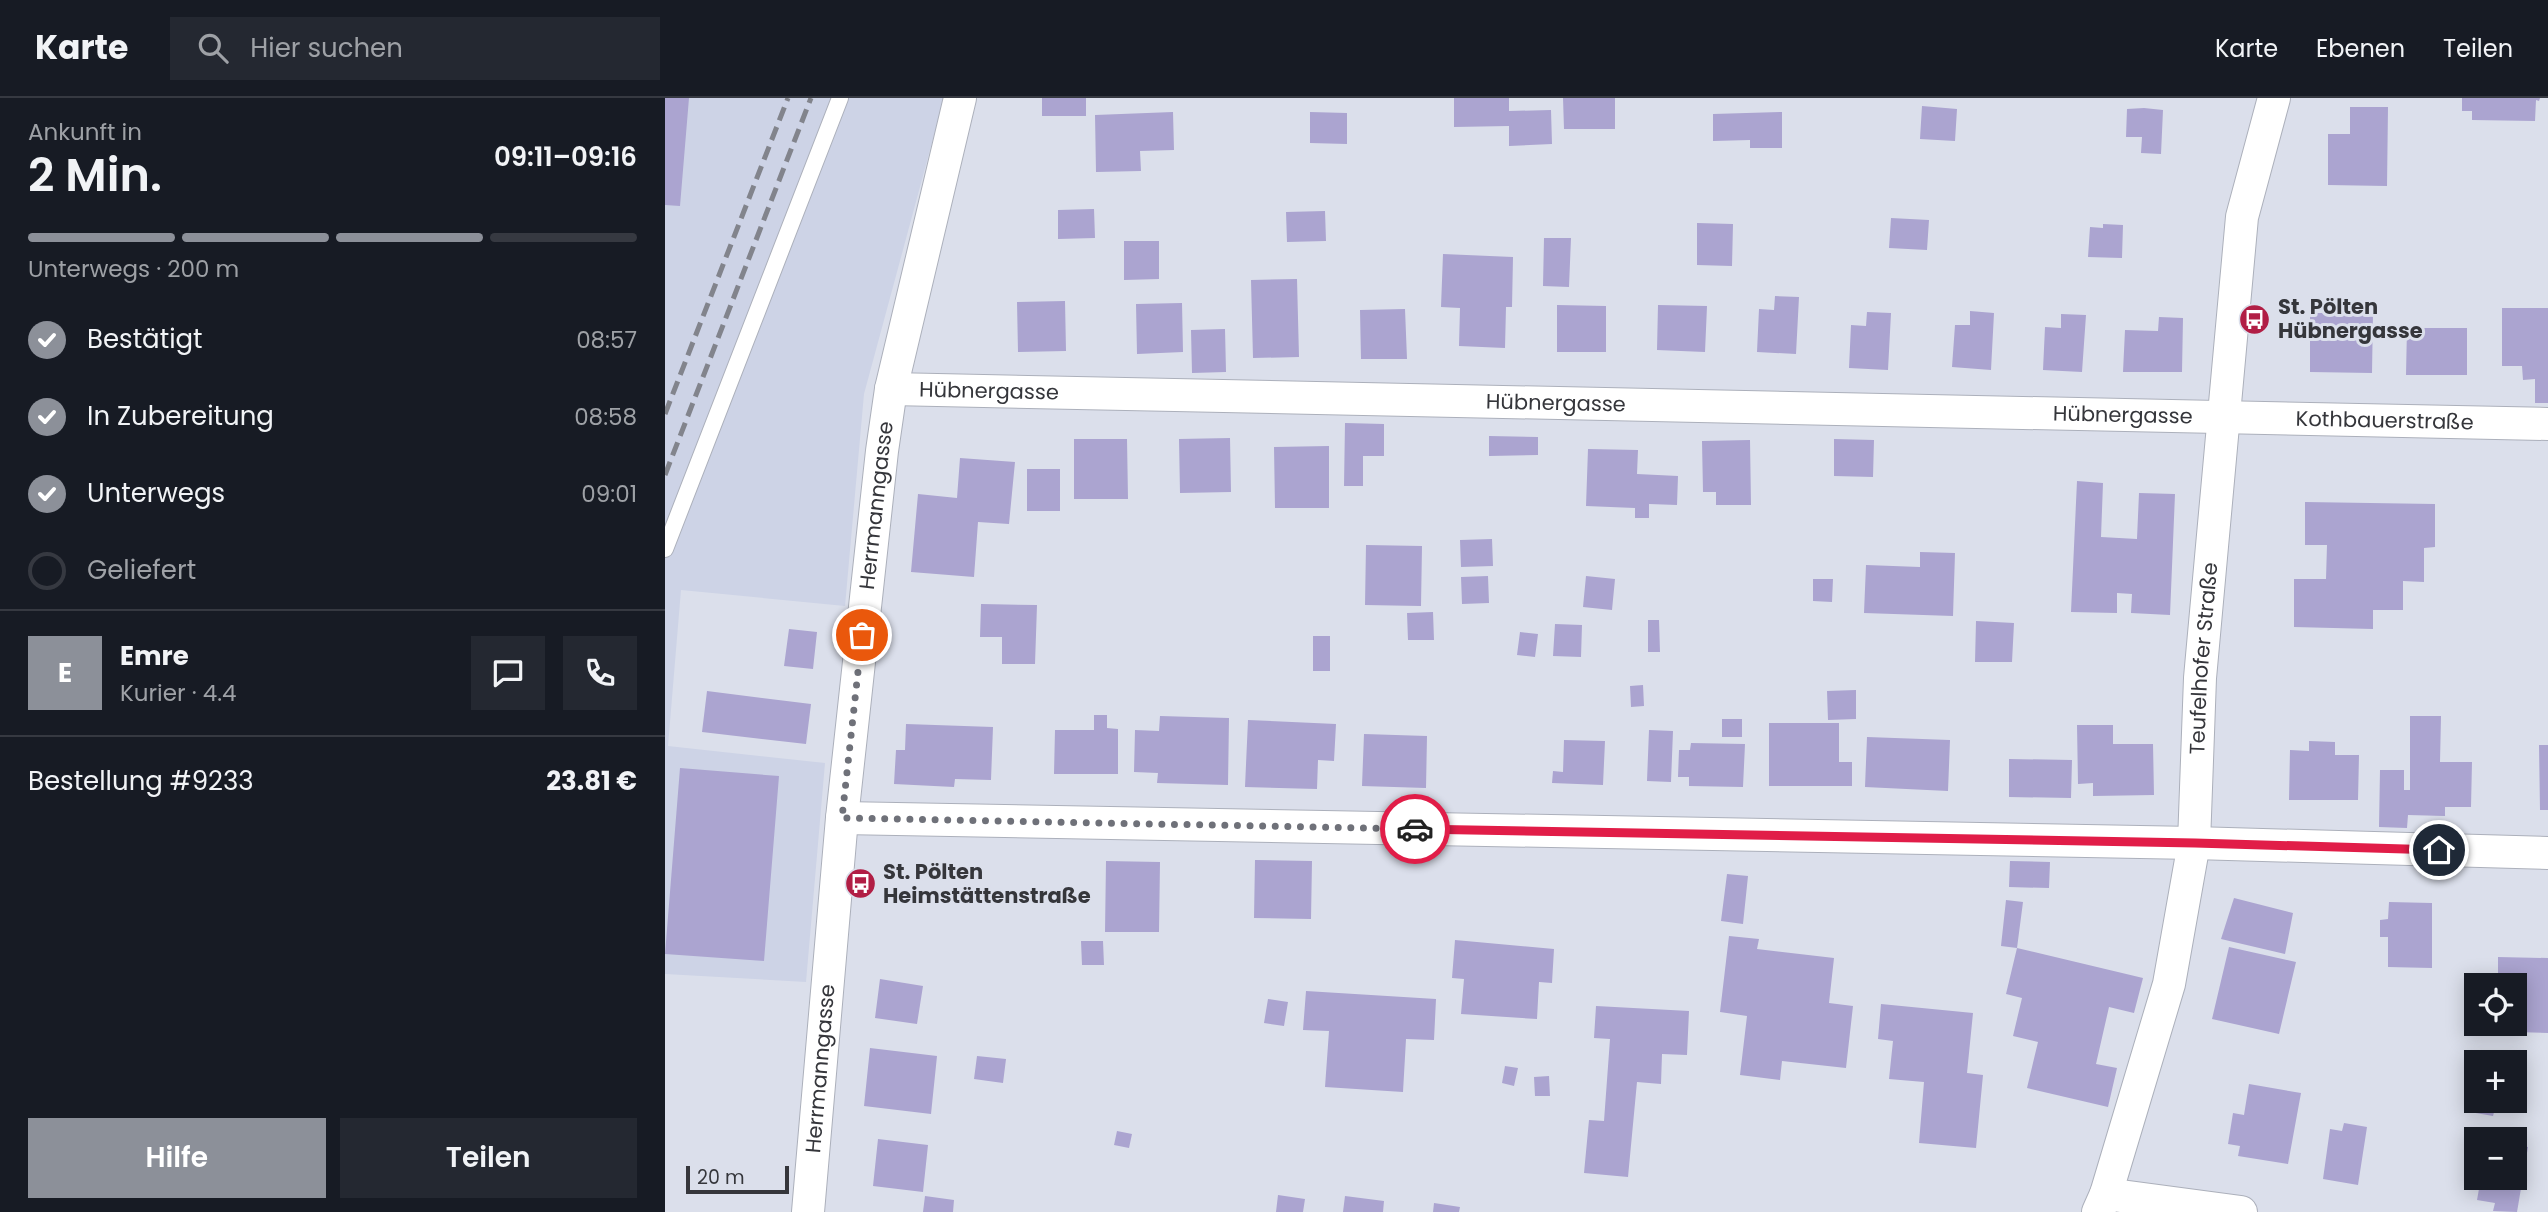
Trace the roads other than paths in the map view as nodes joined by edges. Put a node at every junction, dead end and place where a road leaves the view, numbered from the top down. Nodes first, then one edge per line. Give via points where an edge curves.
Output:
1 (840, 98) edge
2 (960, 98) edge
3 (2274, 98) edge
4 (891, 389) junction
5 (2222, 418) junction
6 (2548, 424) edge
7 (665, 549) edge
8 (842, 818) junction
9 (2195, 843) junction
10 (2548, 853) edge
11 (2102, 1203) edge
12 (808, 1212) edge
13 (2241, 1212) edge

1 - 7 lane
2 - 4 street, Herrmanngasse
3 - 5 street, Teufelhofer Straße via 2242,217
4 - 5 street, Hübnergasse
4 - 8 street, Herrmanngasse
5 - 6 street, Kothbauerstraße
5 - 9 street, Teufelhofer Straße via 2200,678
8 - 9 street
8 - 12 street, Herrmanngasse
9 - 10 street
9 - 11 street, Teufelhofer Straße via 2169,984
11 - 13 street

